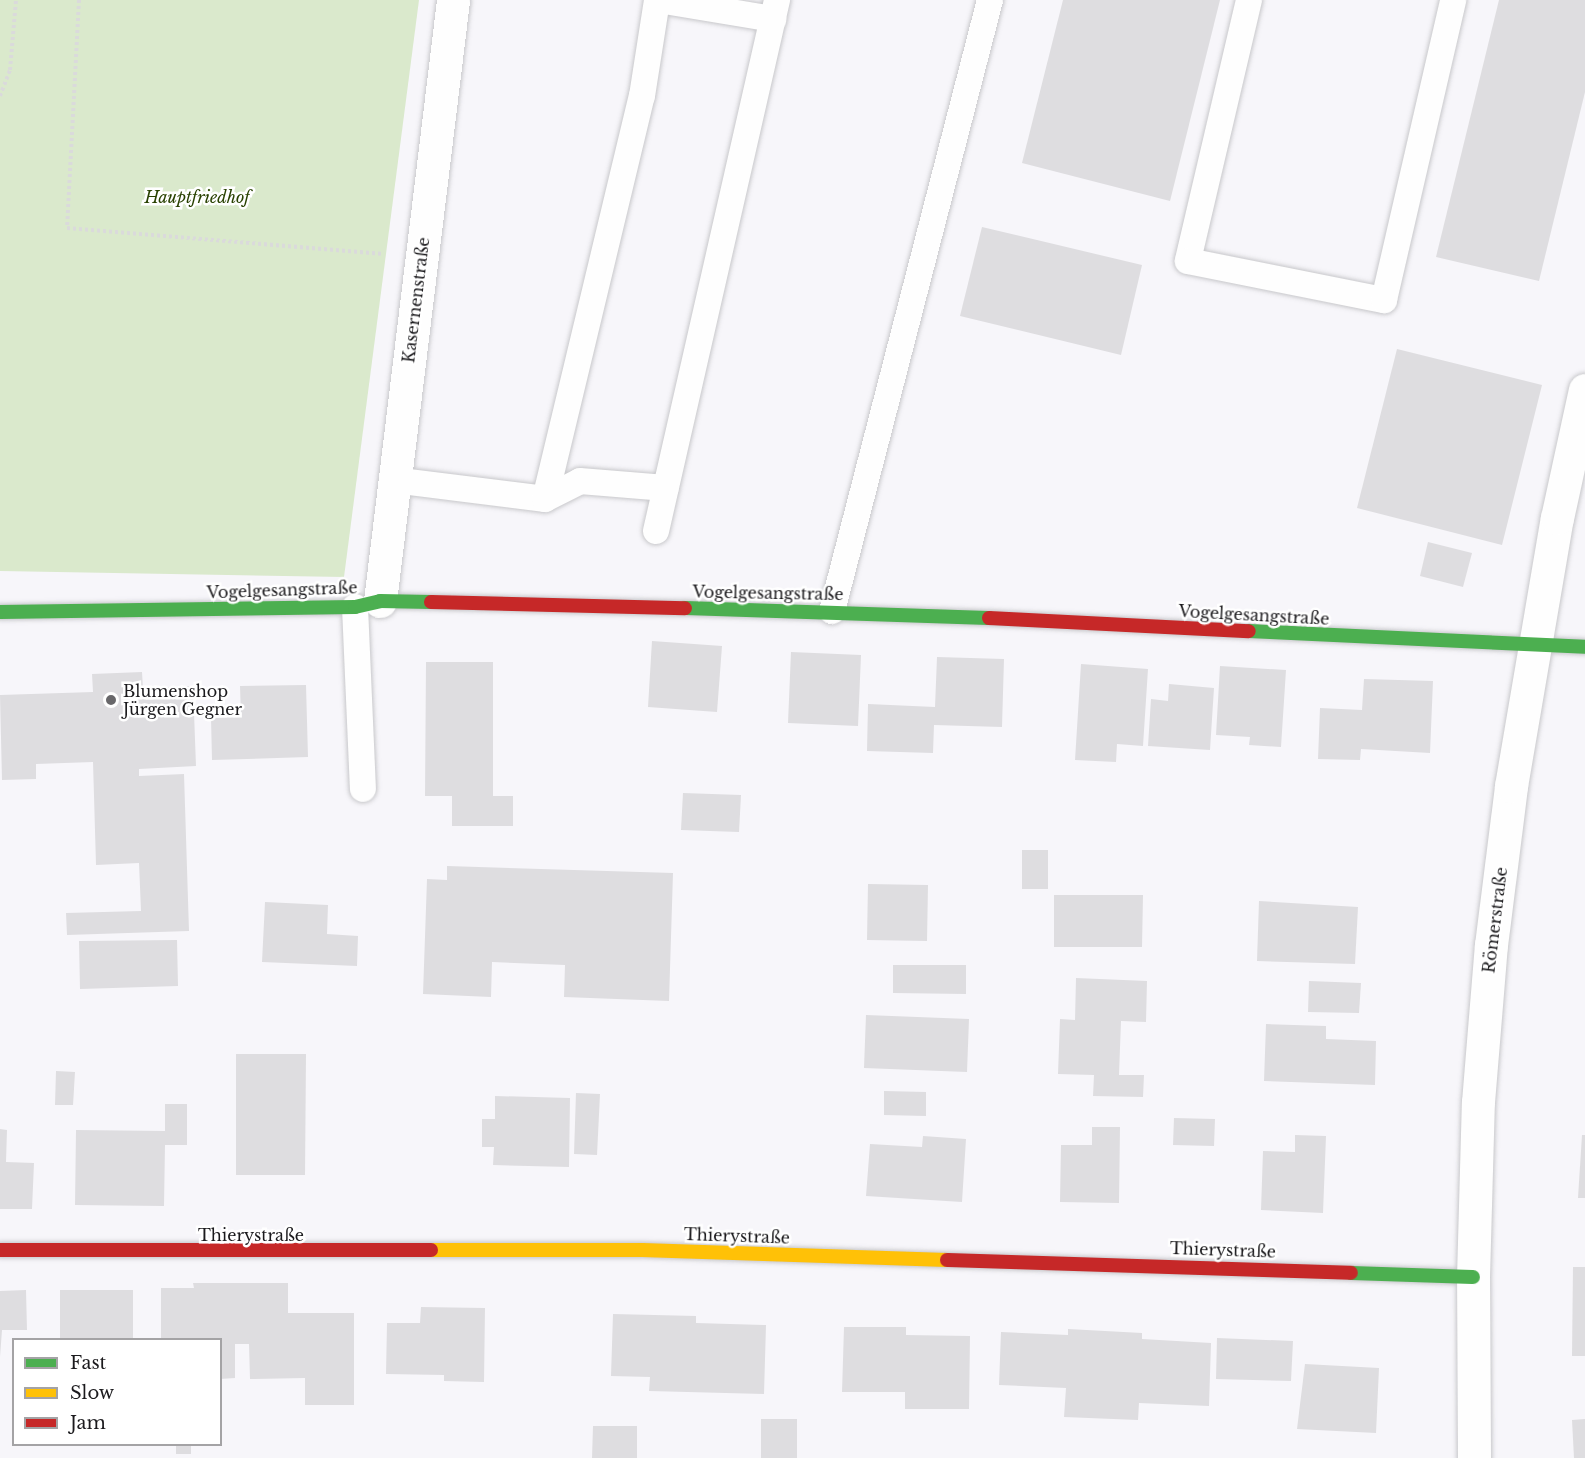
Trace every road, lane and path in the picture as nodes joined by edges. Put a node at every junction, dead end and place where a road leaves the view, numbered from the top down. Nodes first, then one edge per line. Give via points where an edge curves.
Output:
1 (16, 0) edge
2 (79, 0) edge
3 (453, 0) edge
4 (658, 0) edge
5 (990, 0) edge
6 (1249, 0) edge
7 (1453, 0) edge
8 (775, 9) edge
9 (0, 96) edge
10 (421, 257) junction
11 (1585, 390) edge
12 (393, 480) junction
13 (666, 488) junction
14 (544, 499) junction
15 (656, 531) dead end
16 (368, 604) junction
17 (832, 611) junction
18 (0, 612) edge
19 (1536, 645) junction
20 (1585, 647) edge
21 (363, 789) dead end
22 (0, 1250) edge
23 (1473, 1277) junction
24 (1474, 1458) edge

1 - 9 path via 10,70
2 - 10 path via 67,228
3 - 10 street, Kasernenstraße
4 - 8 lane
4 - 14 lane via 642,96
5 - 17 lane
6 - 7 lane via 1188,261 1384,300
8 - 13 lane
10 - 12 street, Kasernenstraße
11 - 19 street, Römerstraße
12 - 14 lane
12 - 16 street, Kasernenstraße
13 - 14 lane via 580,481
13 - 15 lane
16 - 17 street, Vogelgesangstraße
16 - 18 street, Vogelgesangstraße
16 - 21 lane
17 - 19 street, Vogelgesangstraße
19 - 20 street, Vogelgesangstraße
19 - 23 street, Römerstraße via 1511,786 1491,945 1478,1102
22 - 23 street, Thierystraße via 642,1250
23 - 24 street, Römerstraße

